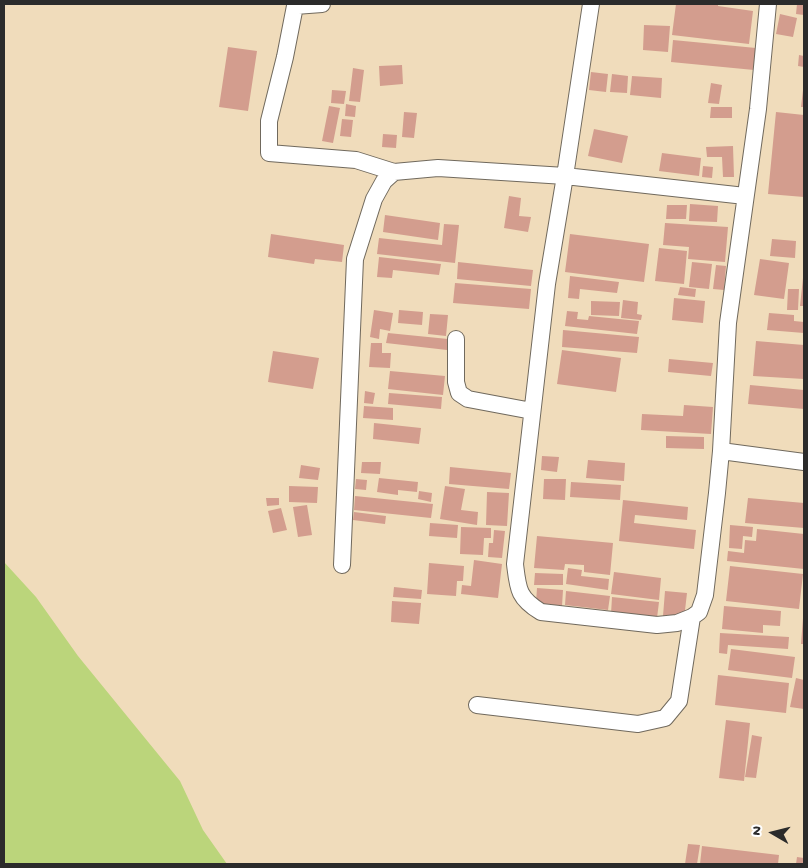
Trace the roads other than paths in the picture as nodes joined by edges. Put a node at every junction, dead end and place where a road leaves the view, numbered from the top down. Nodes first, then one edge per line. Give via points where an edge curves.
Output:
1 (322, 4) edge
2 (591, 4) edge
3 (768, 4) edge
4 (394, 172) junction
5 (565, 176) junction
6 (745, 196) junction
7 (456, 339) dead end
8 (532, 411) junction
9 (721, 450) junction
10 (804, 462) edge
11 (342, 565) dead end
12 (692, 617) junction
13 (477, 705) dead end

1 - 4 street via 295,6 270,121 269,153 356,160
2 - 5 street
3 - 6 street via 758,109
4 - 5 street via 438,168
4 - 11 street via 384,181 374,200 355,258
5 - 6 street
5 - 8 street via 547,284
6 - 9 street via 728,323
7 - 8 street via 459,393 468,399
8 - 12 street via 515,564 520,595 528,605 541,612 657,625 677,623
9 - 10 street
9 - 12 street via 705,595 699,612
12 - 13 street via 679,701 666,718 638,724

